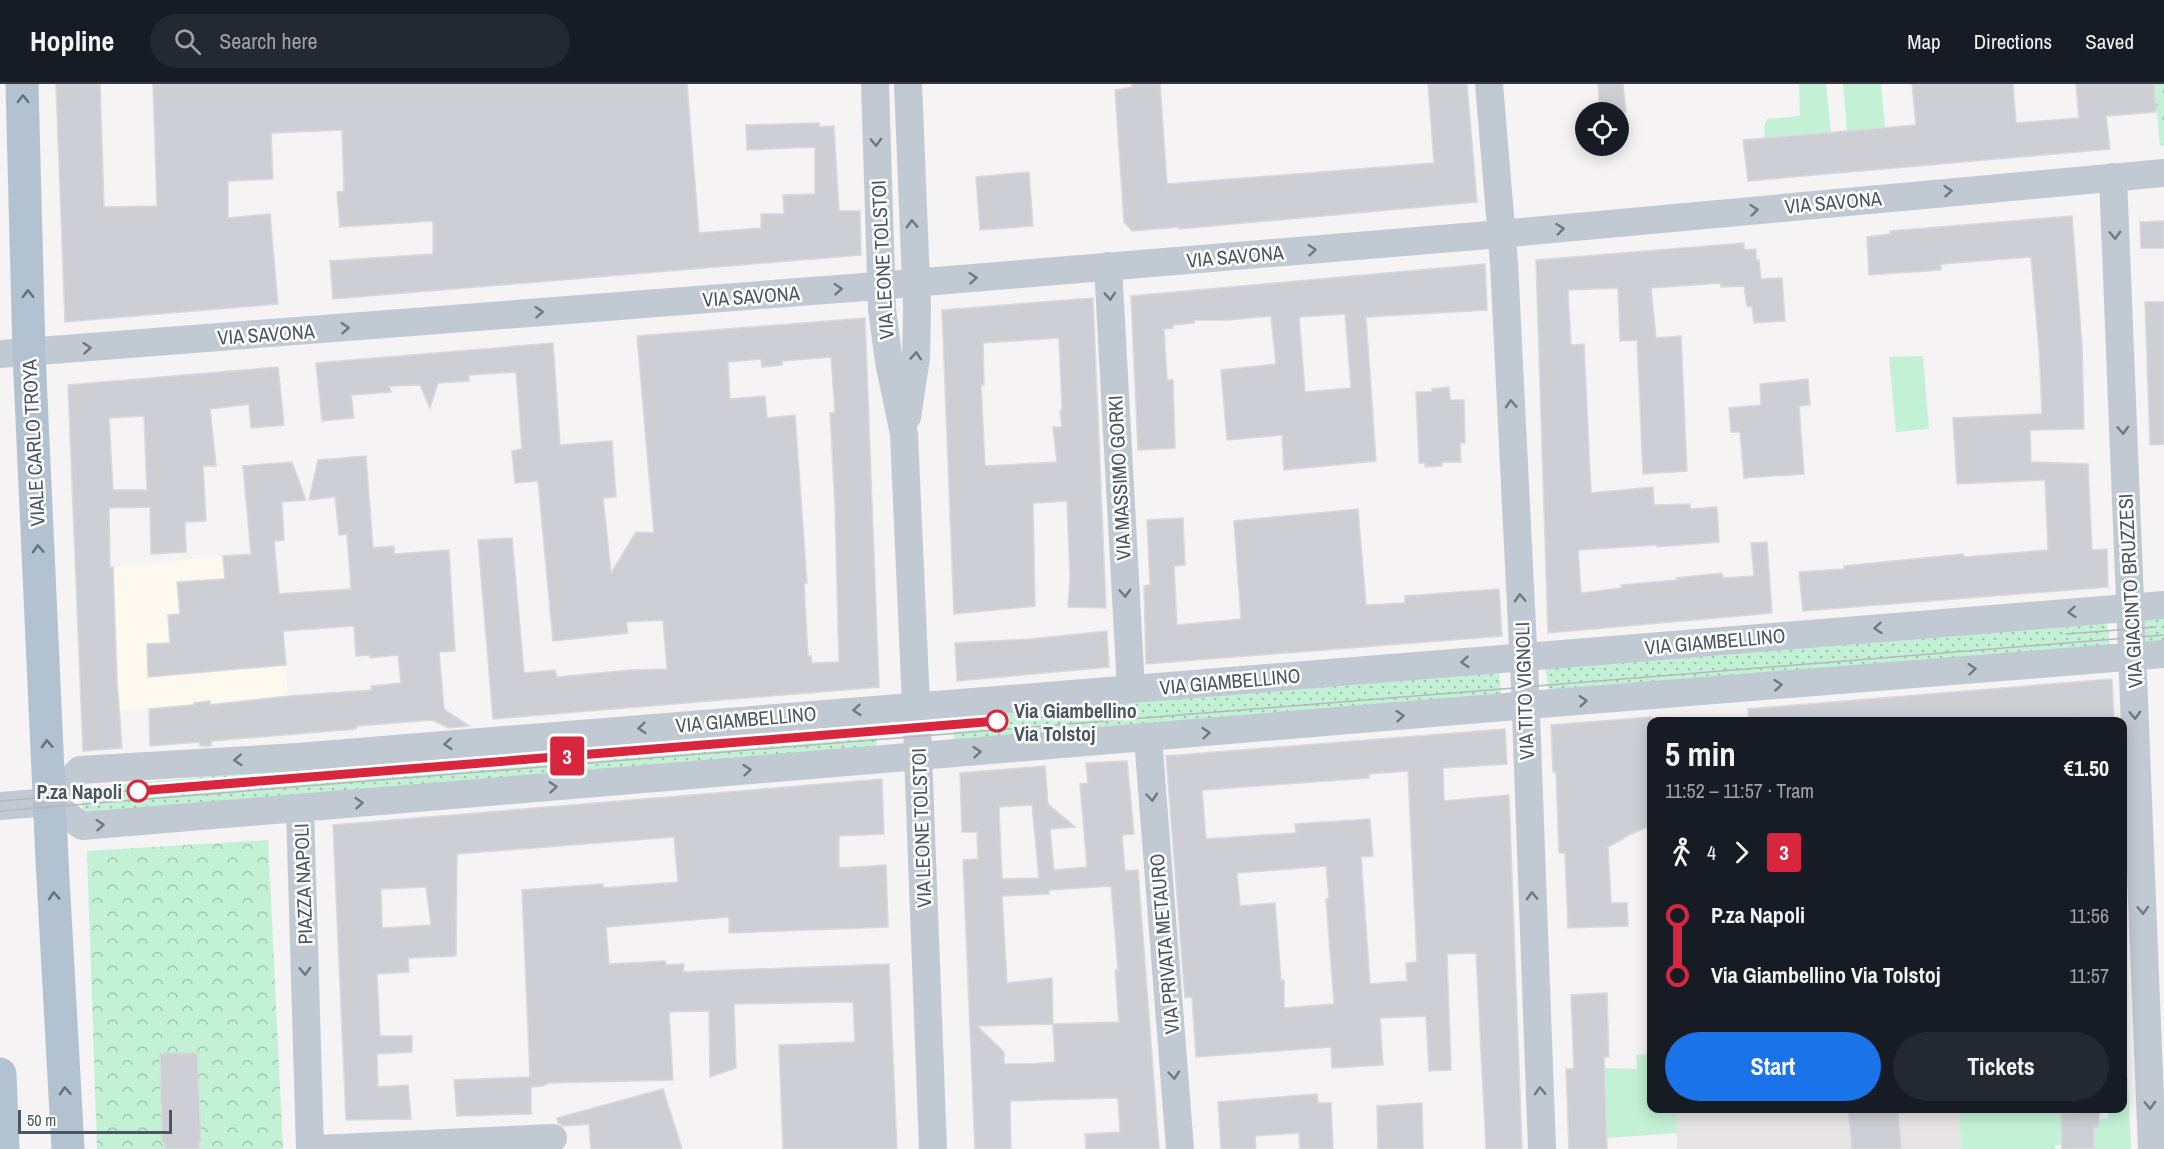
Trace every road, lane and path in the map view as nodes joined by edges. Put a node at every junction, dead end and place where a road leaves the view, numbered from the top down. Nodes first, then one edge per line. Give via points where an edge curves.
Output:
1 (22, 84) edge
2 (875, 84) edge
3 (908, 84) edge
4 (1489, 84) edge
5 (2164, 173) edge
6 (2113, 177) junction
7 (1501, 233) junction
8 (1108, 266) junction
9 (915, 282) junction
10 (881, 286) junction
11 (15, 353) edge
12 (904, 434) junction
13 (2164, 605) edge
14 (2130, 608) junction
15 (2164, 654) edge
16 (1523, 657) junction
17 (2133, 657) junction
18 (1131, 689) junction
19 (1525, 705) junction
20 (916, 706) junction
21 (1148, 738) junction
22 (918, 756) junction
23 (49, 802) junction
24 (0, 806) edge
25 (300, 808) junction
26 (0, 1074) edge
27 (553, 1138) dead end
28 (3, 1149) edge
29 (68, 1149) edge
30 (310, 1149) edge
31 (317, 1149) edge
32 (933, 1149) edge
33 (1180, 1149) edge
34 (1542, 1149) edge
35 (2152, 1149) edge

11 -> 1 main road, VIALE CARLO TROYA
2 -> 10 street, VIA LEONE TOLSTOI
9 -> 3 street, VIA LEONE TOLSTOI
4 - 7 street
5 - 6 street, VIA SAVONA
7 -> 6 street, VIA SAVONA
6 -> 14 street, VIA GIACINTO BRUZZESI
8 -> 7 street, VIA SAVONA
16 -> 7 street, VIA TITO VIGNOLI
9 -> 8 street, VIA SAVONA
8 -> 18 street, VIA MASSIMO GORKI
9 - 10 street, VIA SAVONA
12 -> 9 street, VIA LEONE TOLSTOI via 916,358
11 -> 10 street, VIA SAVONA
10 - 12 street, VIA LEONE TOLSTOI via 889,362
23 -> 11 main road, VIALE CARLO TROYA
12 - 20 street, VIA LEONE TOLSTOI
13 - 14 street, VIA GIAMBELLINO
14 -> 16 street, VIA GIAMBELLINO
14 - 17 street, VIA GIACINTO BRUZZESI
15 - 17 street
16 -> 18 street, VIA GIAMBELLINO
16 - 19 street, VIA TITO VIGNOLI
19 -> 17 street
17 -> 35 street, VIA GIACINTO BRUZZESI
18 - 20 street, VIA GIAMBELLINO
21 -> 19 street
34 -> 19 street, VIA TITO VIGNOLI
20 - 22 street, VIA LEONE TOLSTOI
20 -> 23 street, VIA GIAMBELLINO via 297,757 80,770
22 -> 21 street
21 -> 33 street, VIA PRIVATA METAURO
25 -> 22 street
22 - 32 street, VIA LEONE TOLSTOI
23 - 24 street
23 -> 25 street, PIAZZA NAPOLI via 82,826
29 -> 23 main road
25 -> 30 street, PIAZZA NAPOLI
26 - 28 main road
27 - 31 street

